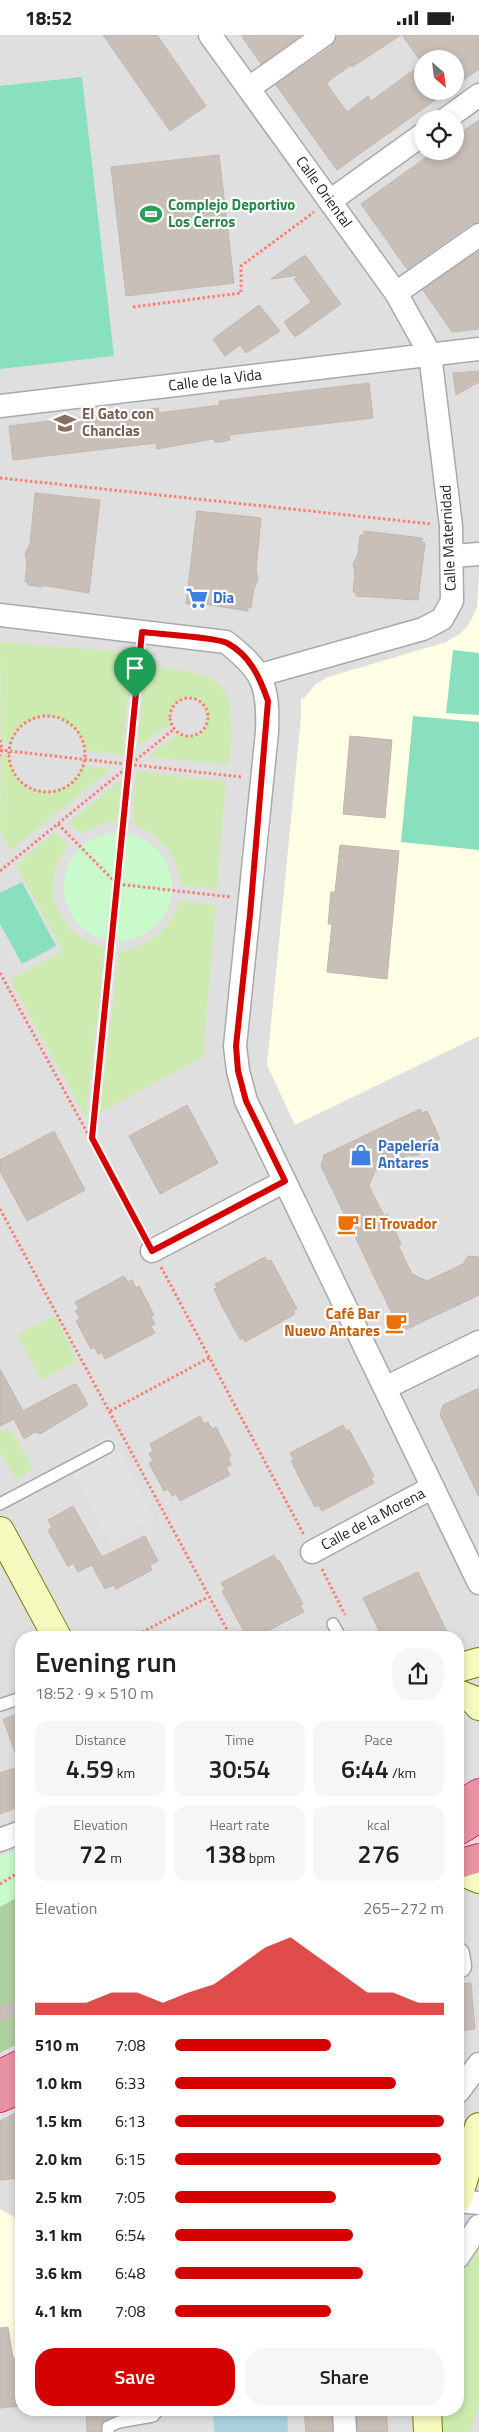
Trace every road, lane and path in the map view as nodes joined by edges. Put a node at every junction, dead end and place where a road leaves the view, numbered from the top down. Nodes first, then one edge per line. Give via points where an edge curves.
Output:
1 (210, 35) edge
2 (324, 35) edge
3 (248, 89) junction
4 (479, 95) edge
5 (458, 110) edge
6 (414, 141) edge
7 (330, 201) junction
8 (479, 235) edge
9 (396, 293) junction
10 (132, 307) dead end
11 (479, 349) edge
12 (430, 354) junction
13 (0, 406) edge
14 (0, 478) edge
15 (451, 526) junction
16 (479, 554) edge
17 (452, 556) junction
18 (0, 615) edge
19 (142, 632) junction
20 (260, 675) junction
21 (174, 729) junction
22 (0, 739) edge
23 (1, 750) edge
24 (9, 751) junction
25 (0, 756) edge
26 (84, 759) junction
27 (129, 764) junction
28 (262, 779) junction
29 (58, 823) junction
30 (0, 871) edge
31 (117, 884) junction
32 (251, 900) junction
33 (0, 973) edge
34 (92, 1138) junction
35 (285, 1181) junction
36 (0, 1209) edge
37 (152, 1251) junction
38 (479, 1342) edge
39 (209, 1358) junction
40 (385, 1388) junction
41 (110, 1411) junction
42 (108, 1447) dead end
43 (433, 1487) junction
44 (0, 1504) edge
45 (0, 1531) edge
46 (312, 1551) junction
47 (479, 1583) edge
48 (208, 1597) junction
49 (348, 1620) dead end
50 (333, 1624) dead end
51 (54, 1631) edge
52 (144, 1631) edge
53 (228, 1631) edge
54 (337, 1631) edge
55 (479, 1662) edge
56 (464, 1666) edge
57 (464, 1696) edge
58 (15, 1700) edge
59 (0, 1705) edge
60 (479, 1706) edge
61 (479, 1793) edge
62 (464, 1802) edge
63 (479, 1818) edge
64 (464, 1827) edge
65 (15, 1834) edge
66 (0, 1839) edge
67 (479, 1858) edge
68 (464, 1862) edge
69 (464, 1873) edge
70 (15, 1875) edge
71 (479, 1879) edge
72 (0, 1884) edge
73 (479, 2064) edge
74 (15, 2067) edge
75 (0, 2074) edge
76 (464, 2084) edge
77 (15, 2092) edge
78 (0, 2098) edge
79 (479, 2127) edge
80 (472, 2174) edge
81 (464, 2188) edge
82 (464, 2200) edge
83 (479, 2203) edge
84 (479, 2226) edge
85 (464, 2248) edge
86 (119, 2416) edge
87 (152, 2416) edge
88 (345, 2416) edge
89 (427, 2416) edge
90 (108, 2432) edge
91 (346, 2432) edge
92 (428, 2432) edge

1 - 3 street, Calle Oriental
2 - 3 street
3 - 7 street, Calle Oriental
4 - 5 street
6 - 7 street
7 - 9 street, Calle Oriental
7 - 10 path via 241,266 241,293
8 - 9 street
9 - 12 street, Calle Oriental
11 - 12 street, Calle de la Vida
12 - 13 street, Calle de la Vida
12 - 15 street, Calle Maternidad
14 - 15 path
15 - 17 street, Calle Maternidad
16 - 17 street
17 - 20 street, Calle Maternidad via 452,601 442,619 423,629
18 - 19 street, Calle de la Morena
19 - 20 street, Calle de la Morena via 226,642 246,657
19 - 27 path
20 - 28 street, Calle de la Morena via 268,701
21 - 21 path via 183,735 197,734 207,721 205,708 194,699 181,700 172,709 170,717
21 - 27 path
22 - 23 path
23 - 24 path
23 - 25 path
24 - 26 path
24 - 26 path via 10,764 17,778 42,791 61,789 72,782
24 - 26 path via 20,727 35,717 50,716 73,726 82,740
26 - 27 path
27 - 28 path
27 - 29 path
27 - 31 path
28 - 32 street, Calle de la Morena
29 - 30 path
29 - 31 path
31 - 32 path
31 - 34 path
32 - 35 street, Calle de la Morena via 236,1046 238,1071 246,1101
33 - 34 path
34 - 37 path
35 - 37 street
35 - 40 street, Calle de la Morena
36 - 41 path
37 - 39 path
38 - 40 street
39 - 41 path
39 - 46 path
40 - 43 street, Calle de la Morena
41 - 48 path
42 - 44 lane
43 - 46 street, Calle de la Morena
43 - 47 street, Calle de la Morena
45 - 51 main road
46 - 49 path
48 - 52 path
48 - 53 path
50 - 54 lane
55 - 56 main road
57 - 60 main road
58 - 59 lane
61 - 62 highway
63 - 64 highway
65 - 66 street
67 - 68 highway
69 - 71 main road
70 - 72 path
73 - 76 street
74 - 75 highway
77 - 78 highway
79 - 80 main road
80 - 81 main road
82 - 83 street
84 - 85 street
86 - 87 lane
86 - 90 lane via 108,2427
88 - 91 street
89 - 92 main road

